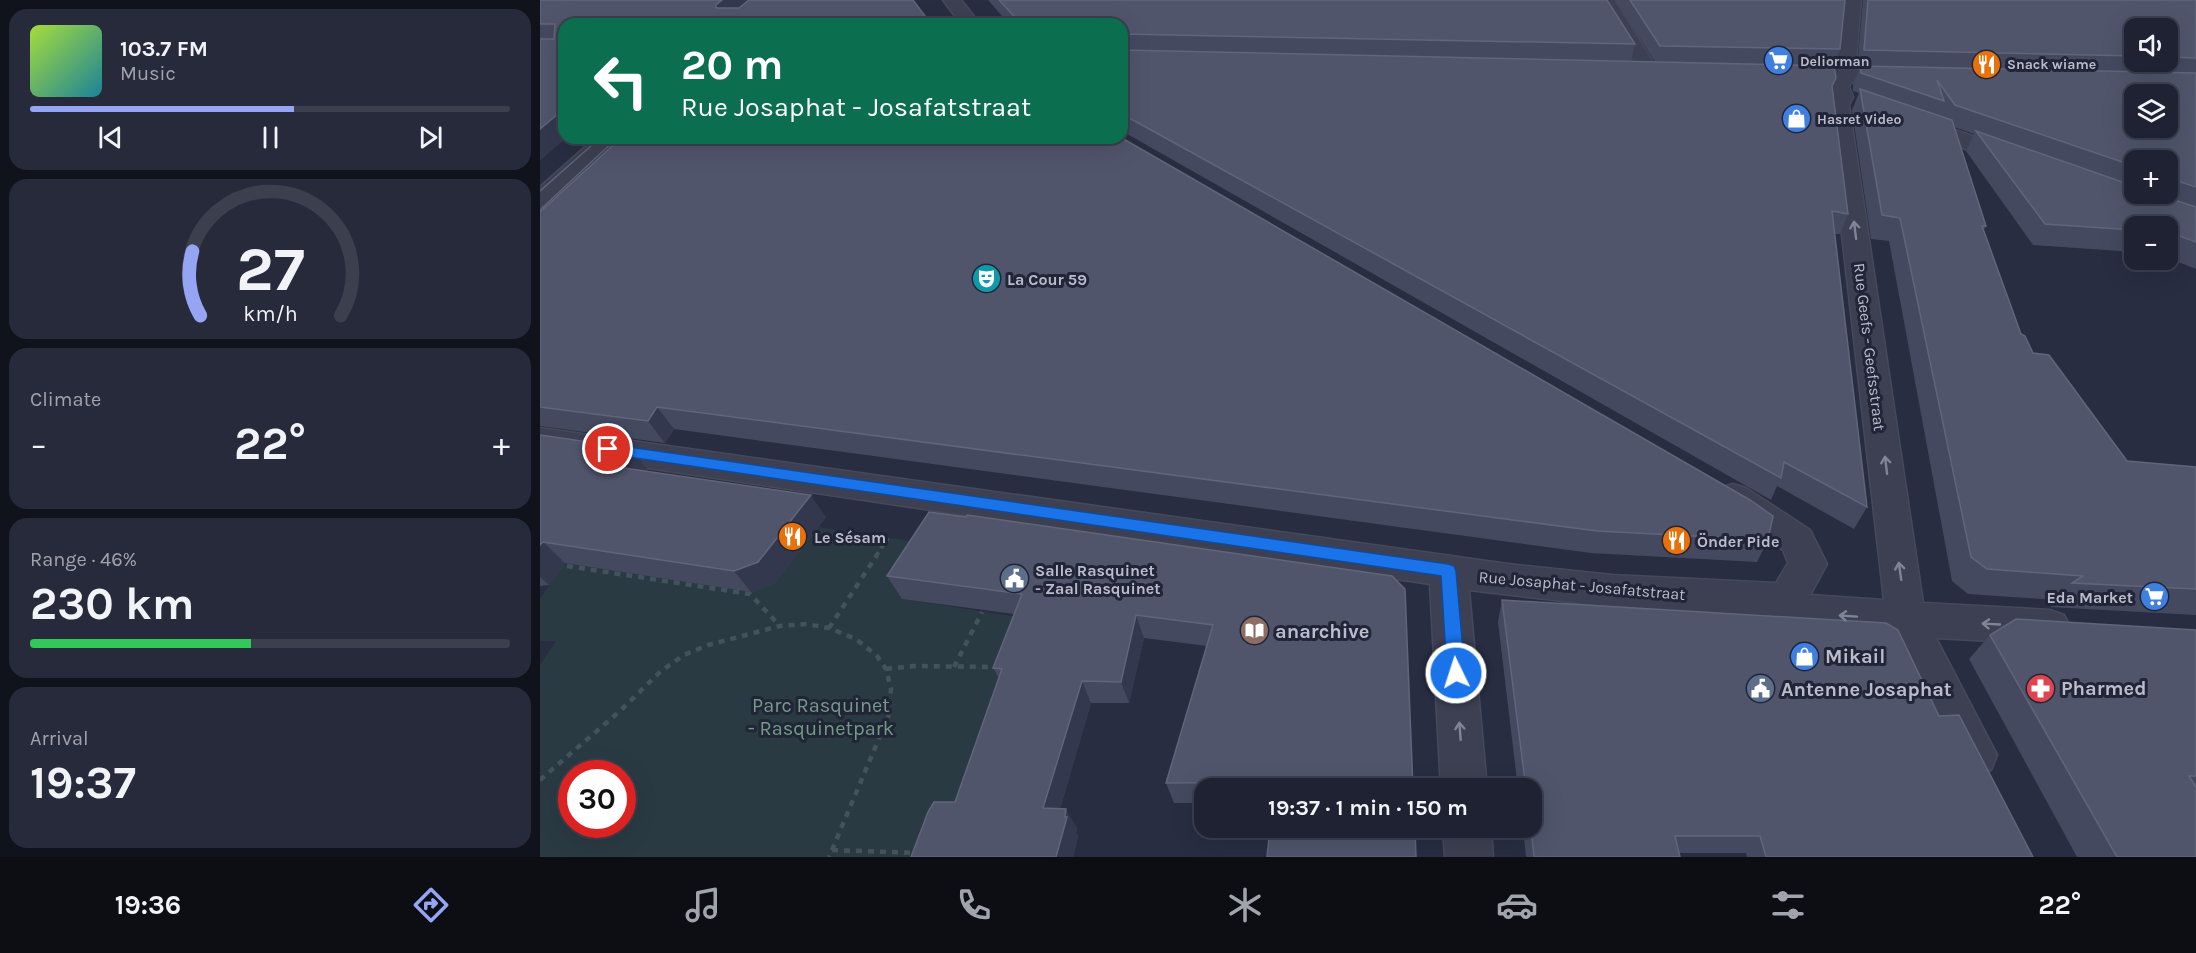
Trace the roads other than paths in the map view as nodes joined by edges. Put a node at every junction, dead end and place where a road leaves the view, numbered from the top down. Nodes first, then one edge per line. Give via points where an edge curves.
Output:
1 (952, 0) edge
2 (1605, 0) edge
3 (1852, 0) edge
4 (966, 18) edge
5 (1625, 71) edge
6 (1649, 72) junction
7 (1672, 72) edge
8 (1765, 75) edge
9 (1925, 78) edge
10 (1850, 93) junction
11 (1897, 117) edge
12 (601, 144) edge
13 (2030, 164) edge
14 (540, 200) edge
15 (540, 440) edge
16 (1713, 486) edge
17 (1448, 571) junction
18 (1786, 600) junction
19 (1906, 619) junction
20 (2080, 629) edge
21 (1463, 778) edge
22 (1990, 784) edge
23 (1468, 838) edge
24 (1469, 857) edge

1 - 4 street
2 - 6 street
3 - 10 street, Rue Geefs - Geefsstraat via 1846,66
5 - 6 street
6 - 7 street
8 - 10 street
9 - 10 street
19 -> 10 street, Rue Geefs - Geefsstraat via 1838,105
11 - 13 street
12 - 14 street
15 - 17 street, Rue Josaphat - Josafatstraat
16 - 18 street via 1797,540 1808,564
17 - 18 street, Rue Josaphat - Josafatstraat via 1612,591
21 -> 17 street
19 -> 18 street, Rue Josaphat - Josafatstraat via 1806,613
20 -> 19 street, Rue Josaphat - Josafatstraat
19 - 22 street, Rue Geefs - Geefsstraat
23 - 24 street

